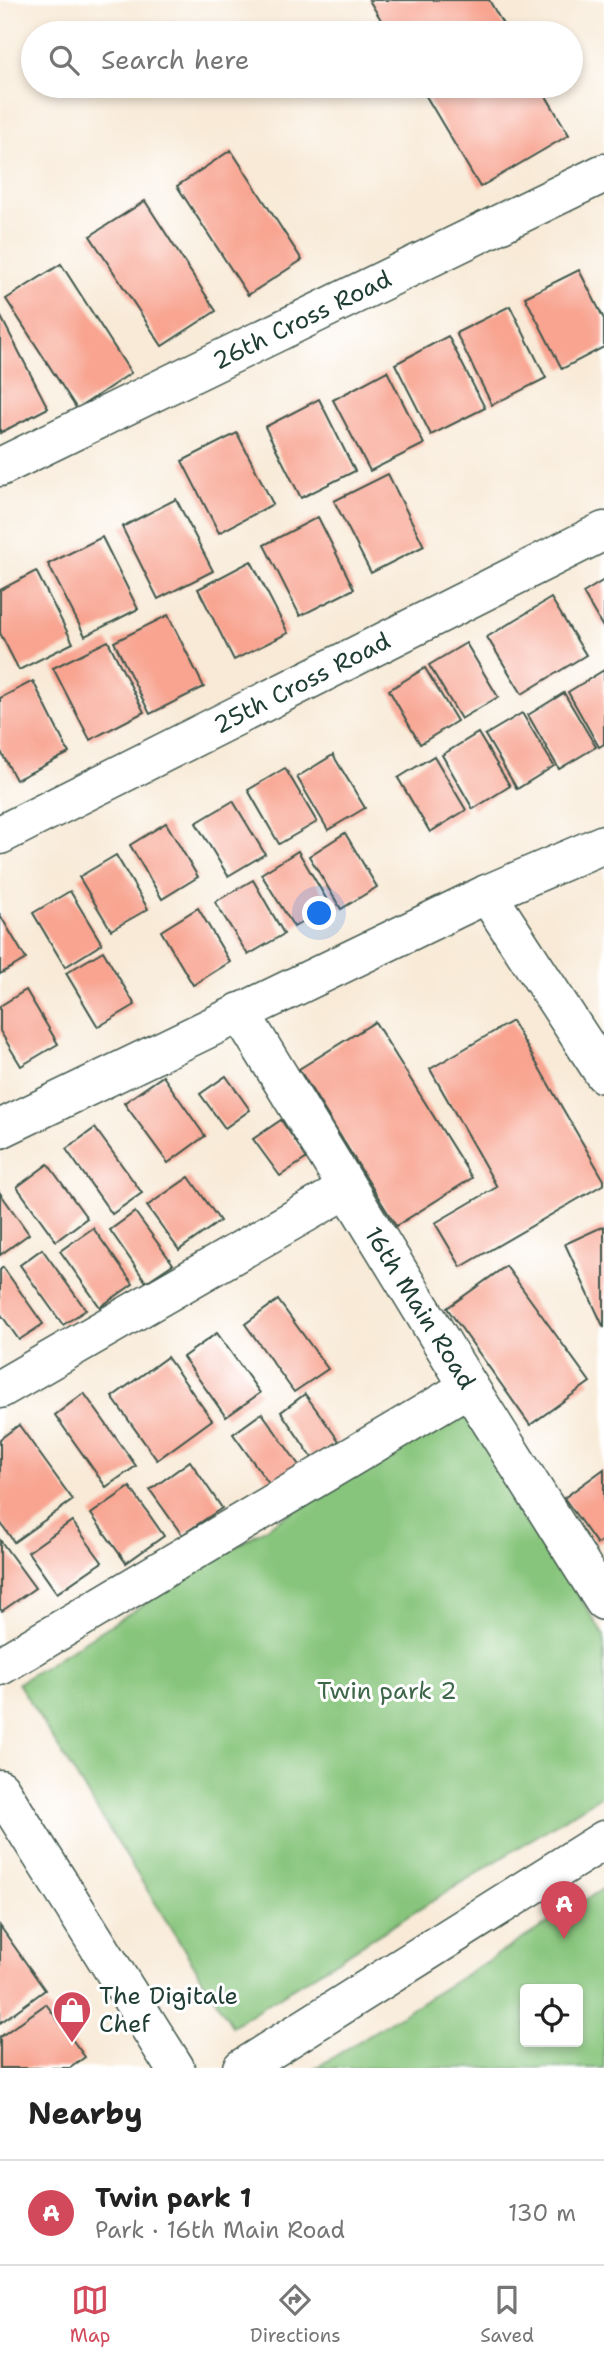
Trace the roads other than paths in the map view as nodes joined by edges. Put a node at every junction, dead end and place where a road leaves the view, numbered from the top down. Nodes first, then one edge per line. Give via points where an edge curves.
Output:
1 (604, 173) edge
2 (0, 467) edge
3 (604, 531) edge
4 (0, 835) edge
5 (604, 844) edge
6 (487, 894) junction
7 (240, 1012) junction
8 (604, 1074) edge
9 (0, 1129) edge
10 (347, 1189) junction
11 (469, 1387) junction
12 (0, 1389) edge
13 (604, 1601) edge
14 (0, 1666) edge
15 (0, 1789) edge
16 (604, 1840) edge
17 (175, 2068) edge
18 (242, 2068) edge

1 - 2 street, 26th Cross Road
3 - 4 street, 25th Cross Road
5 - 6 street
6 - 7 street
6 - 8 street
7 - 9 street
7 - 10 street, 16th Main Road
10 - 11 street, 16th Main Road
10 - 12 street
11 - 13 street, 16th Main Road
11 - 14 street
15 - 17 street
16 - 18 street

